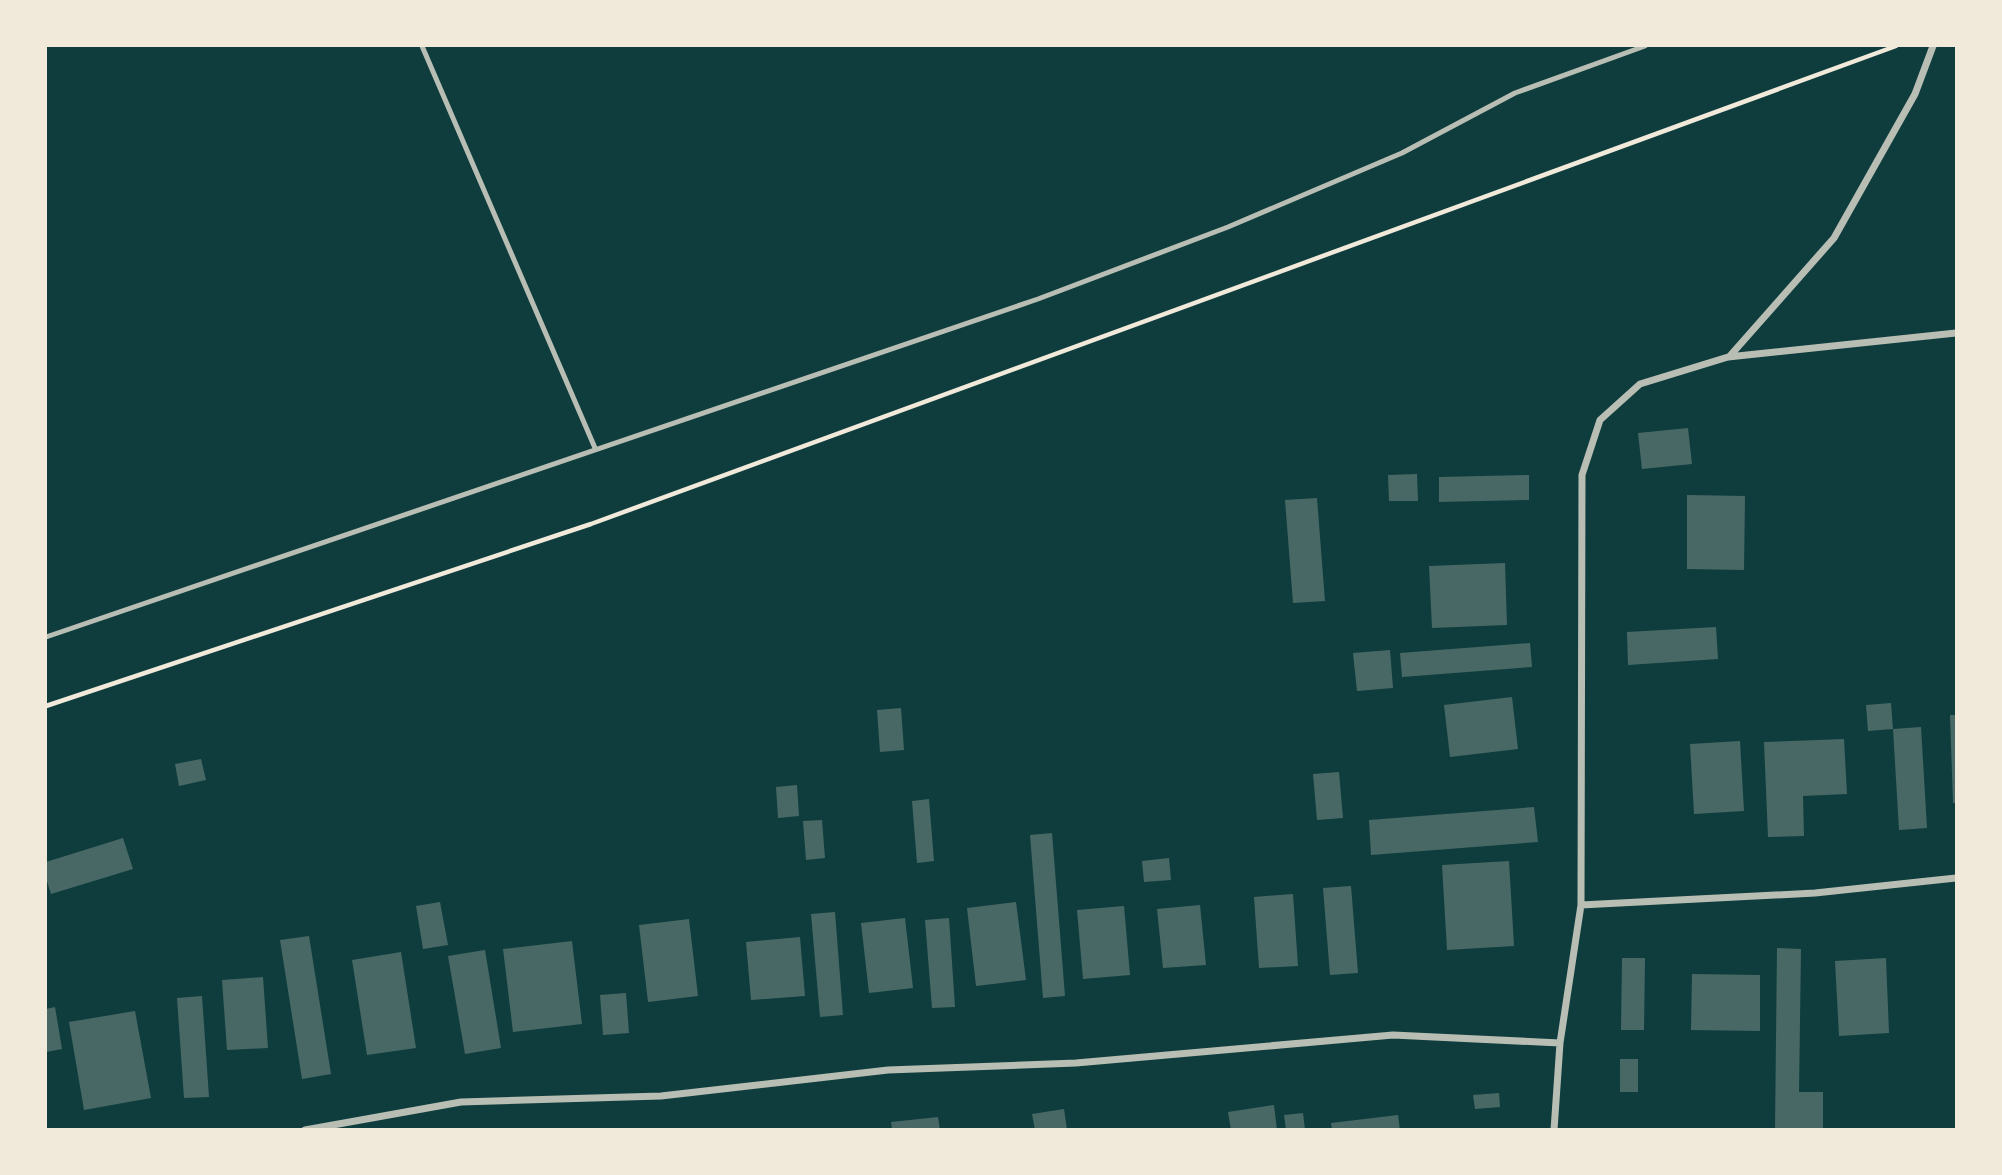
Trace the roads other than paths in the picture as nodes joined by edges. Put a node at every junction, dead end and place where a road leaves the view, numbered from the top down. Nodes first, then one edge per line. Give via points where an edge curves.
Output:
1 (422, 46) edge
2 (1645, 46) edge
3 (1933, 46) edge
4 (1956, 333) edge
5 (1728, 357) junction
6 (594, 448) junction
7 (46, 637) edge
8 (1956, 878) edge
9 (1581, 905) junction
10 (1560, 1043) junction
11 (311, 1129) edge
12 (1554, 1129) edge

1 - 6 lane
2 - 6 lane via 1515,93 1402,153 1215,232 1038,299
3 - 5 street via 1915,94 1834,238
4 - 5 street
5 - 9 street via 1640,384 1600,420 1582,475
6 - 7 lane
8 - 9 street via 1815,893
9 - 10 street
10 - 11 street via 1393,1035 1076,1063 888,1070 661,1096 461,1102
10 - 12 street

